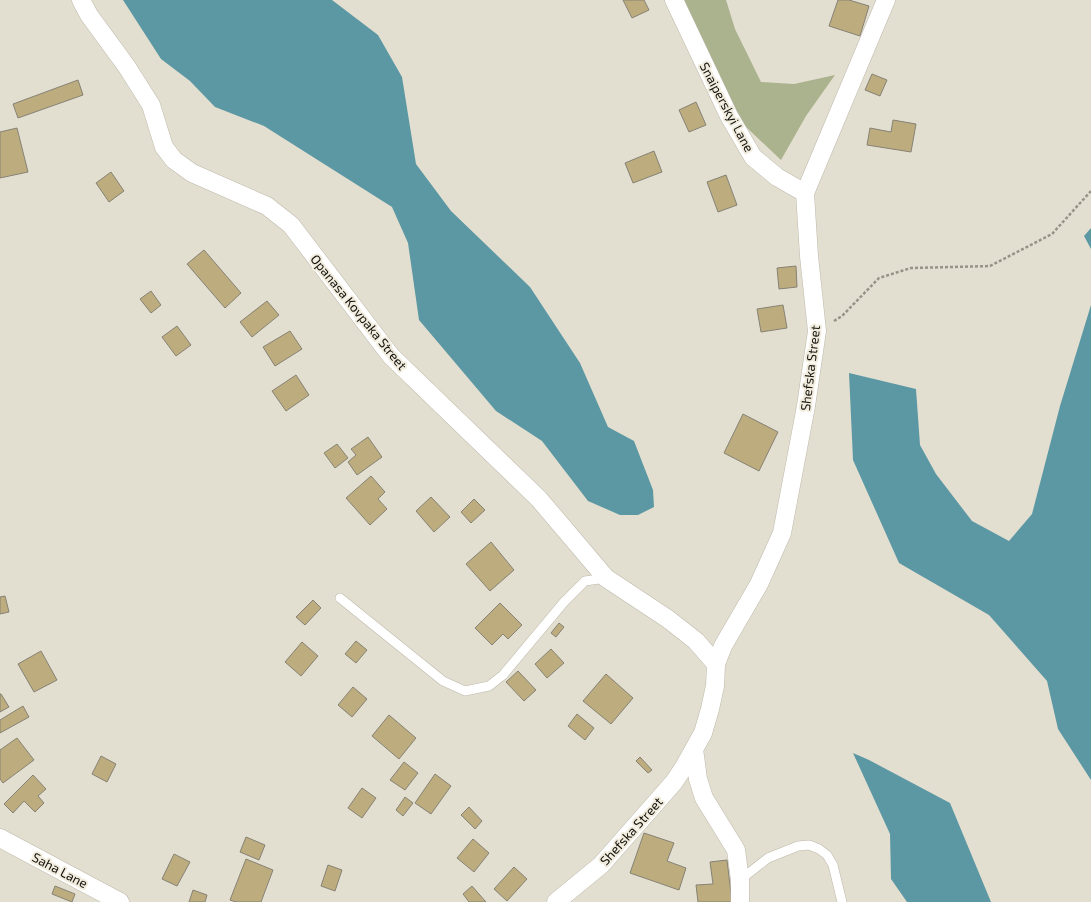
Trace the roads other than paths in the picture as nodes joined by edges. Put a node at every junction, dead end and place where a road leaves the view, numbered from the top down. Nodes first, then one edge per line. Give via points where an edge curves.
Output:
1 (81, 0) edge
2 (674, 0) edge
3 (886, 0) edge
4 (805, 193) junction
5 (606, 578) junction
6 (340, 598) dead end
7 (716, 664) junction
8 (694, 749) junction
9 (0, 838) edge
10 (740, 880) junction
11 (120, 902) edge
12 (556, 902) edge
13 (740, 902) edge
14 (842, 902) edge

1 - 5 street, Opanasa Kovpaka Street via 151,105 164,147 174,160 192,173 267,206 291,225 391,356 539,499
2 - 4 street, Snaiperskyi Lane via 729,116 754,157 778,177
3 - 4 street, Shefska Street
4 - 7 street, Shefska Street via 817,331 806,406 782,533 759,584 732,628
5 - 6 lane via 585,581 564,602 503,675 489,686 466,691 443,681
5 - 7 street, Opanasa Kovpaka Street via 668,619 696,641
7 - 8 street, Shefska Street via 710,709 703,733
8 - 10 street via 698,779 704,798 736,850
8 - 12 street, Shefska Street via 674,782 601,865
9 - 11 street, Saha Lane
10 - 13 street
10 - 14 lane via 768,858 798,846 809,845 828,856 833,865

